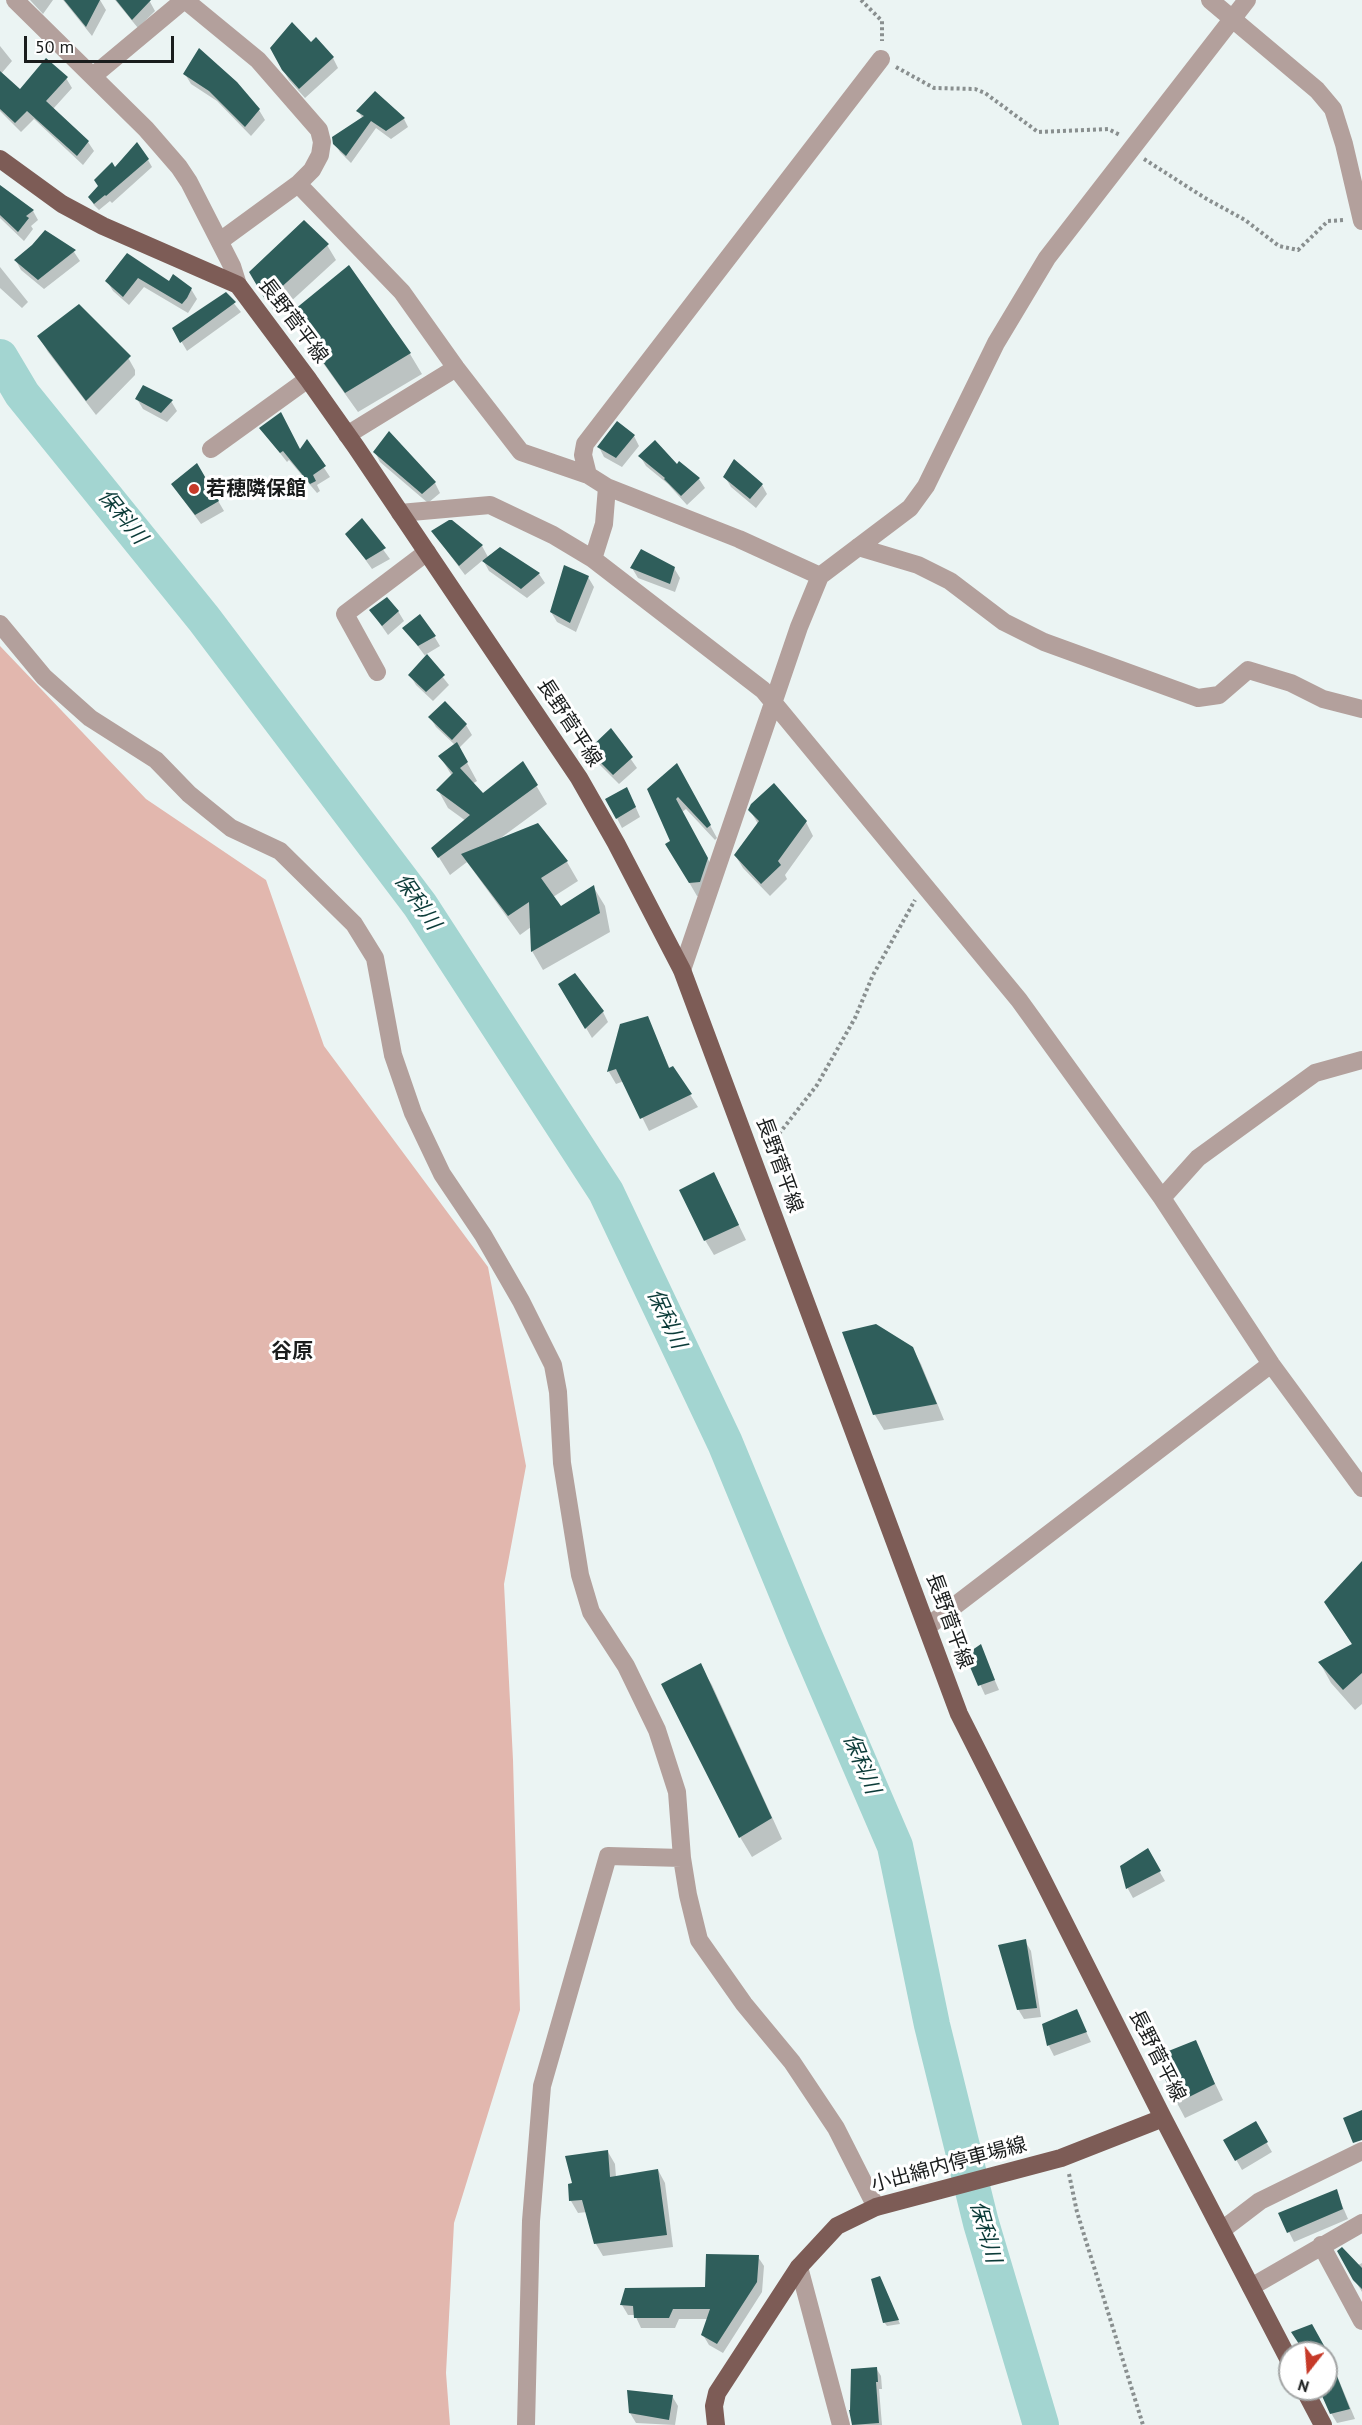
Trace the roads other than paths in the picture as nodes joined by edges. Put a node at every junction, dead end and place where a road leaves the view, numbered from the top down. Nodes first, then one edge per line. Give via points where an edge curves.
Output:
1 (15, 0) edge
2 (184, 0) edge
3 (1210, 0) edge
4 (1246, 0) edge
5 (1233, 18) junction
6 (881, 59) road end
7 (93, 76) junction
8 (0, 159) edge
9 (298, 184) junction
10 (1361, 220) edge
11 (220, 241) junction
12 (238, 285) junction
13 (456, 368) junction
14 (308, 379) junction
15 (347, 435) junction
16 (211, 449) dead end
17 (588, 475) junction
18 (607, 487) junction
19 (400, 513) junction
20 (858, 547) junction
21 (427, 552) junction
22 (593, 559) junction
23 (820, 576) junction
24 (0, 624) edge
25 (376, 672) dead end
26 (774, 704) junction
27 (1362, 709) edge
28 (682, 970) junction
29 (1362, 1060) edge
30 (1162, 1198) junction
31 (1271, 1364) junction
32 (1362, 1488) edge
33 (927, 1627) junction
34 (682, 1858) junction
35 (1163, 2118) junction
36 (1362, 2151) edge
37 (876, 2207) junction
38 (1362, 2223) edge
39 (1222, 2230) junction
40 (1321, 2245) junction
41 (799, 2267) junction
42 (1251, 2287) junction
43 (1362, 2321) edge
44 (1279, 2341) edge
45 (1310, 2401) edge
46 (526, 2425) edge
47 (716, 2425) edge
48 (841, 2425) edge
49 (1323, 2425) edge

1 - 7 street
2 - 7 street
2 - 9 street via 258,60 319,130 320,155
3 - 5 street
4 - 5 street
5 - 10 street via 1317,90 1333,109
5 - 20 street via 1047,258 996,343 926,486 910,508
6 - 17 street via 585,444
7 - 11 street via 179,168
8 - 12 main road, 長野菅平線 via 62,204 103,226
9 - 11 street
9 - 13 street via 402,292
11 - 12 street
12 - 14 main road, 長野菅平線
13 - 15 street
13 - 17 street via 521,452
14 - 15 main road, 長野菅平線
14 - 16 street
15 - 19 main road, 長野菅平線
17 - 18 street
18 - 22 street via 604,524
18 - 23 street
19 - 21 main road, 長野菅平線
19 - 22 street via 490,505
20 - 23 street
20 - 27 street via 918,565 950,581 1004,622 1044,642 1198,698 1219,695 1248,670 1291,683 1323,699
21 - 25 street via 345,614
21 - 28 main road, 長野菅平線 via 579,778
22 - 26 street via 763,690
23 - 26 street
24 - 34 street via 44,677 90,718 156,760 189,795 231,828 280,851 354,924 375,958 393,1055 412,1113 442,1174 521,1300 553,1365 562,1463 580,1575 591,1612 626,1666 657,1730 677,1792
26 - 28 street
26 - 30 street via 1019,1000
28 - 33 main road, 長野菅平線
29 - 30 street via 1315,1073 1198,1158
30 - 31 street
31 - 32 street
31 - 33 street
33 - 35 main road, 長野菅平線 via 959,1714
34 - 37 street via 699,1940 820,2103
34 - 46 street via 608,1856 542,2086 531,2221
35 - 37 main road, 小出綿内停車場線 via 1063,2157
35 - 39 main road, 長野菅平線
36 - 39 street via 1260,2201
37 - 41 main road, 小出綿内停車場線 via 837,2226
38 - 40 street
39 - 42 main road, 長野菅平線
40 - 42 street
40 - 43 street
41 - 47 main road, 小出綿内停車場線 via 717,2393
41 - 48 street
42 - 44 main road, 長野菅平線
45 - 49 main road

